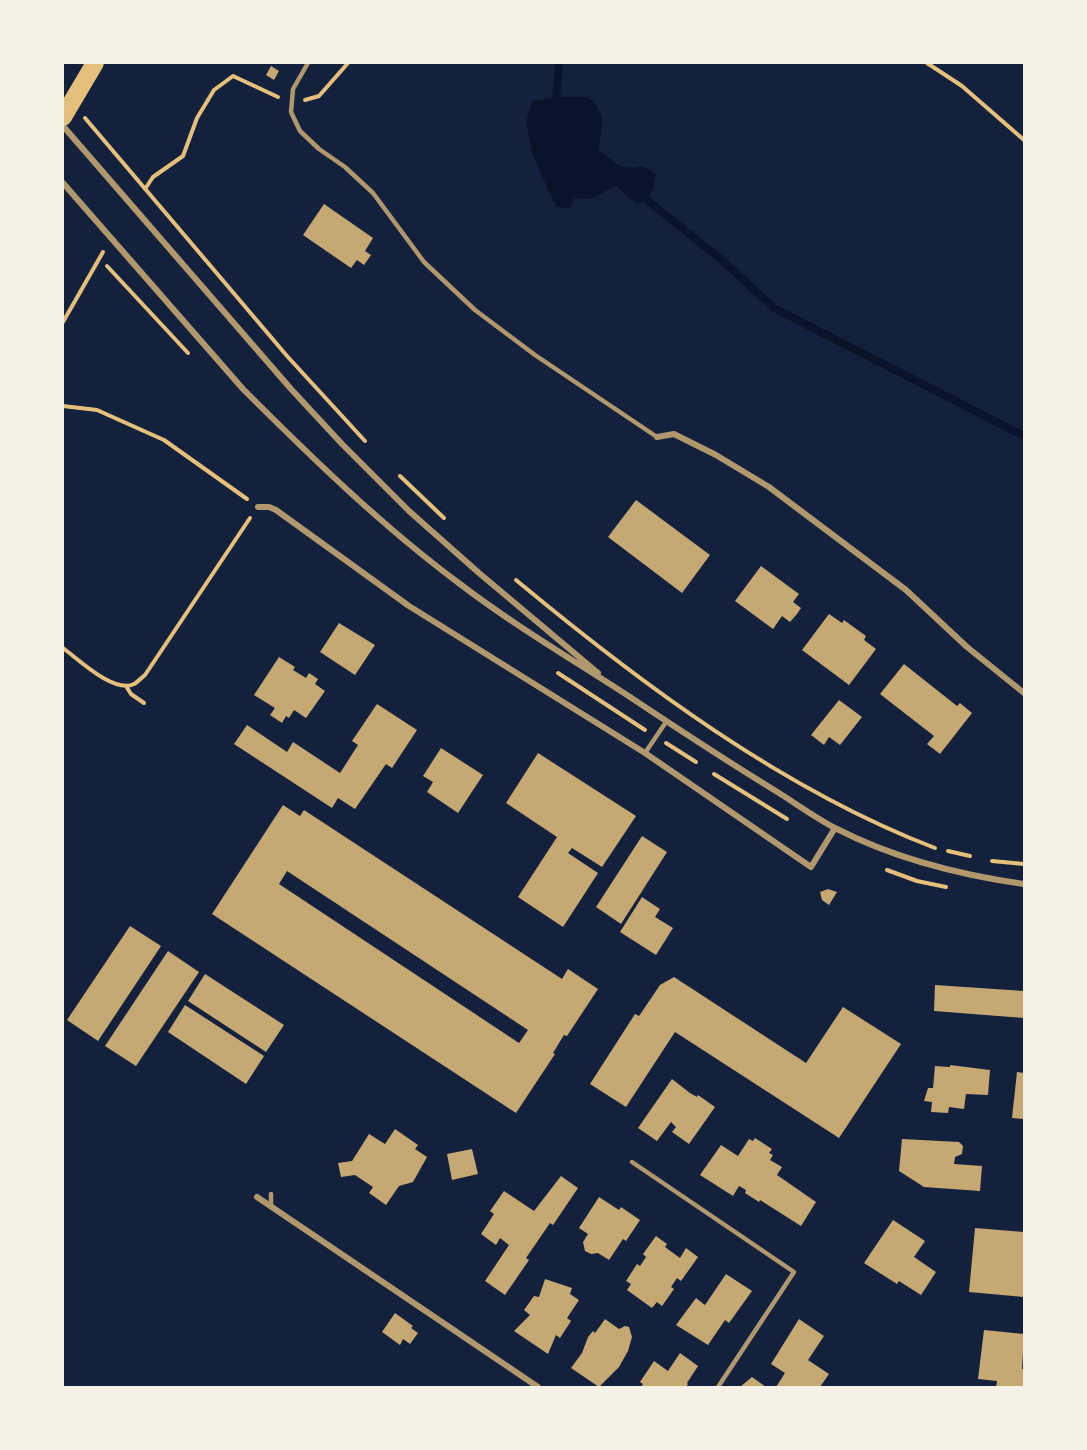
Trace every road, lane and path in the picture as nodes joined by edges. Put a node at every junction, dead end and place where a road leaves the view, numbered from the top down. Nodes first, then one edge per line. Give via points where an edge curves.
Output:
1 (95, 63) edge
2 (308, 63) edge
3 (348, 63) edge
4 (927, 63) edge
5 (291, 103) junction
6 (66, 117) edge
7 (1024, 140) edge
8 (63, 183) edge
9 (141, 196) dead end
10 (104, 251) dead end
11 (63, 322) edge
12 (63, 406) edge
13 (657, 437) joint
14 (371, 448) dead end
15 (395, 472) dead end
16 (258, 507) junction
17 (447, 520) dead end
18 (508, 574) dead end
19 (63, 648) edge
20 (126, 686) junction
21 (615, 688) junction
22 (1024, 693) edge
23 (144, 703) dead end
24 (666, 722) junction
25 (645, 753) junction
26 (836, 828) junction
27 (936, 848) dead end
28 (946, 850) dead end
29 (978, 858) dead end
30 (989, 860) dead end
31 (1024, 864) edge
32 (1024, 884) edge
33 (632, 1162) dead end
34 (271, 1194) dead end
35 (257, 1197) dead end
36 (271, 1207) junction
37 (538, 1387) edge
38 (718, 1387) edge

1 - 6 highway
2 - 5 lane via 293,89
3 - 5 path via 319,96
4 - 7 path via 962,86
5 - 9 path via 233,76 214,90 196,118 183,156 153,177
5 - 13 lane via 300,131 373,193 424,262 475,310
6 - 14 path via 151,195 287,356
6 - 21 street via 139,214 366,469 479,573
8 - 21 street via 243,389 357,500 460,584
10 - 11 path
12 - 16 path via 97,410 164,440
13 - 22 street via 674,434 769,487 906,590
15 - 17 path
16 - 20 path via 145,675
16 - 25 street via 276,510 409,606
18 - 27 path via 668,699 770,765 852,812
19 - 20 path via 109,683
20 - 23 path
21 - 24 street
24 - 25 lane
24 - 26 street
25 - 26 street via 811,867
26 - 32 street via 927,864
28 - 29 path
30 - 31 path
33 - 38 lane via 794,1272
34 - 36 lane
35 - 36 street
36 - 37 street

